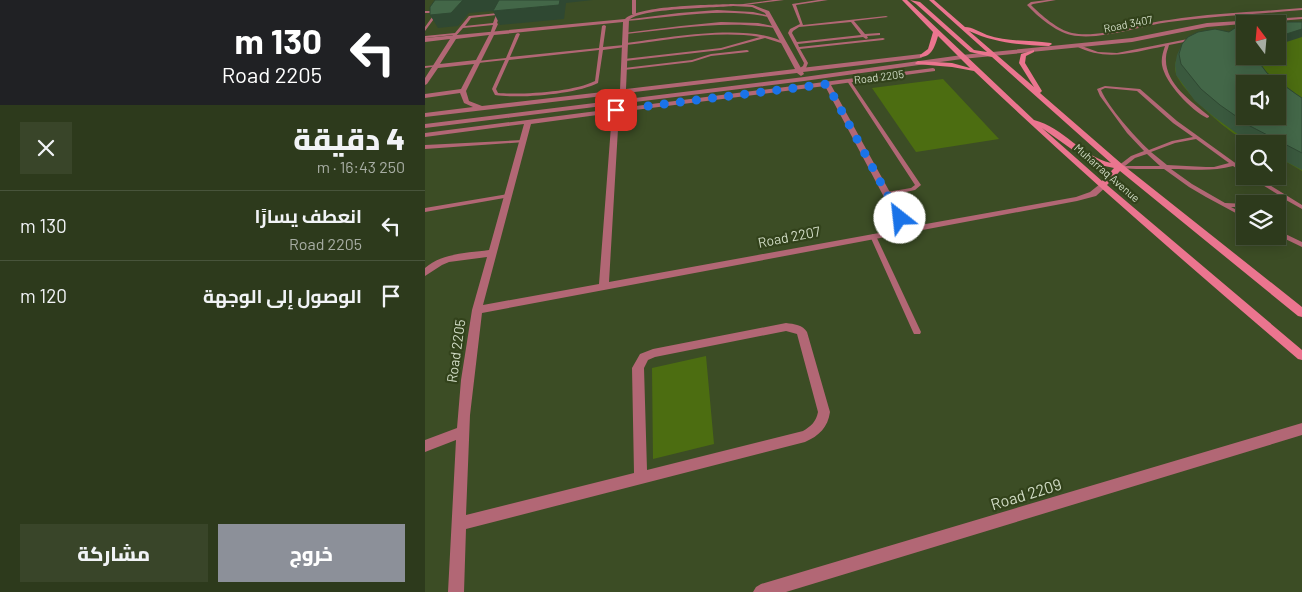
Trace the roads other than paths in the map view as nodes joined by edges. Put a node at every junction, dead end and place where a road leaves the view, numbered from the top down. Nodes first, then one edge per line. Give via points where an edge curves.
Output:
1 (634, 0) edge
2 (782, 0) edge
3 (826, 0) edge
4 (903, 0) edge
5 (912, 0) edge
6 (931, 0) edge
7 (1054, 0) edge
8 (735, 3) edge
9 (1302, 9) edge
10 (425, 12) edge
11 (1302, 13) edge
12 (634, 14) junction
13 (769, 16) junction
14 (886, 17) dead end
15 (1302, 18) edge
16 (853, 21) junction
17 (626, 22) junction
18 (1159, 22) junction
19 (495, 24) junction
20 (958, 24) junction
21 (604, 26) junction
22 (799, 26) junction
23 (1168, 26) junction
24 (462, 27) junction
25 (563, 28) junction
26 (775, 28) junction
27 (425, 30) edge
28 (1176, 30) junction
29 (936, 32) junction
30 (625, 33) junction
31 (518, 34) junction
32 (879, 34) dead end
33 (491, 35) junction
34 (864, 35) junction
35 (767, 36) junction
36 (454, 37) junction
37 (845, 37) junction
38 (425, 38) edge
39 (1201, 38) edge
40 (883, 39) dead end
41 (815, 40) junction
42 (867, 40) junction
43 (848, 42) junction
44 (784, 43) junction
45 (795, 43) junction
46 (425, 44) edge
47 (1049, 44) junction
48 (1167, 44) junction
49 (625, 45) junction
50 (818, 46) junction
51 (1079, 46) junction
52 (798, 48) junction
53 (601, 49) junction
54 (747, 50) dead end
55 (985, 50) junction
56 (972, 51) junction
57 (1032, 51) junction
58 (959, 55) junction
59 (991, 55) junction
60 (922, 56) junction
61 (509, 58) junction
62 (625, 60) junction
63 (478, 62) junction
64 (862, 62) junction
65 (918, 63) junction
66 (436, 66) junction
67 (425, 67) edge
68 (624, 69) junction
69 (799, 70) junction
70 (933, 70) dead end
71 (869, 71) junction
72 (976, 71) junction
73 (804, 79) junction
74 (849, 81) junction
75 (425, 84) edge
76 (827, 84) junction
77 (463, 91) junction
78 (624, 91) junction
79 (425, 96) edge
80 (1043, 98) junction
81 (623, 102) junction
82 (484, 108) junction
83 (616, 110) junction
84 (425, 115) edge
85 (1207, 117) dead end
86 (1028, 120) junction
87 (528, 121) junction
88 (425, 126) edge
89 (425, 135) edge
90 (1195, 138) junction
91 (523, 141) junction
92 (425, 147) edge
93 (1147, 153) junction
94 (1232, 164) junction
95 (1236, 166) edge
96 (1120, 167) junction
97 (1164, 167) junction
98 (1266, 185) edge
99 (1103, 186) junction
100 (887, 194) junction
101 (508, 196) junction
102 (1287, 198) joint
103 (1222, 205) junction
104 (1236, 205) edge
105 (1302, 207) edge
106 (425, 210) edge
107 (1236, 212) edge
108 (906, 230) junction
109 (873, 236) junction
110 (1286, 237) edge
111 (1302, 245) edge
112 (492, 253) junction
113 (425, 274) edge
114 (604, 286) junction
115 (477, 310) junction
116 (1302, 313) edge
117 (917, 332) dead end
118 (1302, 356) edge
119 (464, 431) junction
120 (1301, 431) edge
121 (425, 446) edge
122 (641, 478) junction
123 (459, 524) junction
124 (455, 592) edge
125 (761, 592) edge

1 - 12 lane
2 - 8 lane
3 - 22 lane via 793,4 802,22
4 - 29 main road, Muharraq Avenue
5 - 56 main road
6 - 20 main road, Muharraq Avenue
7 - 18 lane via 1029,5 1072,34 1116,31
8 - 12 street
8 - 13 street via 759,8
9 - 18 lane
10 - 27 lane via 437,12
11 - 23 street, Road 3407
12 - 17 street
13 - 17 lane via 734,11
13 - 26 street
14 - 16 lane
15 - 28 street, Road 3407
16 - 22 lane
16 - 34 lane
17 - 21 street
17 - 25 street
17 - 30 street
18 - 23 lane
19 - 24 lane
19 - 24 lane via 498,14 472,17
19 - 33 lane
20 - 47 main road via 994,40
20 - 55 main road, Muharraq Avenue
21 - 25 street
21 - 53 lane
22 - 45 lane via 790,32
23 - 28 street
23 - 47 street, Road 3407 via 1114,37
24 - 36 lane
25 - 31 street
25 - 33 street
26 - 30 lane via 735,24
26 - 44 street
28 - 51 street, Road 3407 via 1131,40
29 - 58 main road, Muharraq Avenue
29 - 60 main road via 931,50
30 - 49 street
31 - 33 street
31 - 61 lane
32 - 34 lane
33 - 36 street
33 - 63 street
34 - 37 lane
34 - 42 lane
35 - 44 lane
35 - 49 lane via 728,34
35 - 62 lane via 721,49
36 - 38 street
36 - 46 street
36 - 66 street
37 - 41 lane
37 - 43 lane
39 - 48 lane
40 - 42 lane
41 - 45 lane
41 - 50 lane
42 - 43 lane
43 - 50 lane
44 - 69 street
45 - 52 lane
47 - 55 street, Road 3407
48 - 51 lane via 1117,54
48 - 85 lane via 1162,65 1177,91
49 - 53 lane
49 - 62 street
50 - 52 lane
51 - 57 street, Road 3407
52 - 69 lane via 806,63
53 - 61 lane
53 - 61 lane via 594,85 527,94 494,91
54 - 68 lane
55 - 56 street, Road 3407
55 - 59 main road, Muharraq Avenue
56 - 58 street, Road 3407
56 - 59 main road
57 - 59 street, Road 3407
57 - 80 main road via 1023,55 1022,63
58 - 59 street, Road 3407
58 - 60 street
58 - 65 street
58 - 72 main road, Muharraq Avenue
59 - 80 main road, Muharraq Avenue
60 - 64 street
61 - 63 lane
62 - 68 street
63 - 66 street
63 - 77 street
64 - 69 street
64 - 71 street via 862,67
65 - 71 street
65 - 72 main road via 952,65
66 - 67 lane
66 - 75 street
68 - 78 street
69 - 73 street
69 - 78 street
70 - 74 street, Road 2205
71 - 73 street
72 - 86 main road, Muharraq Avenue
73 - 81 street
74 - 76 street, Road 2205
74 - 100 lane via 918,185
76 - 83 street, Road 2205
76 - 100 street
77 - 79 street
77 - 82 street via 467,102
78 - 81 street
78 - 82 street
80 - 96 main road, Muharraq Avenue
81 - 88 street
82 - 84 street
83 - 87 street, Road 2205
83 - 114 street
86 - 96 main road via 1047,127 1094,161
86 - 99 main road, Muharraq Avenue
87 - 89 street, Road 2205
87 - 91 street, Road 2205
90 - 93 lane
90 - 93 lane via 1138,90 1100,88 1098,90 1113,112
90 - 94 lane
91 - 92 lane
91 - 101 street, Road 2205
93 - 96 lane via 1133,156
93 - 97 lane
94 - 95 lane
94 - 97 lane via 1207,170
96 - 97 lane
96 - 99 main road
96 - 116 main road, Muharraq Avenue
97 - 103 lane
98 - 102 lane
99 - 108 street, Road 2207 via 1093,194 1077,199
99 - 118 main road, Muharraq Avenue
100 - 108 street
101 - 106 lane
101 - 112 street, Road 2205
102 - 105 lane
103 - 104 lane
103 - 107 lane
108 - 109 street, Road 2207
109 - 114 street, Road 2207
109 - 117 lane
110 - 111 lane
112 - 113 street via 440,263
112 - 115 street, Road 2205
114 - 115 street, Road 2207
115 - 119 street, Road 2205 via 468,368
119 - 121 street
119 - 123 street, Road 2205
120 - 125 street, Road 2209
122 - 122 street via 813,432 824,412 802,332 786,327 644,357 639,368
122 - 123 street
123 - 124 street, Road 2205

